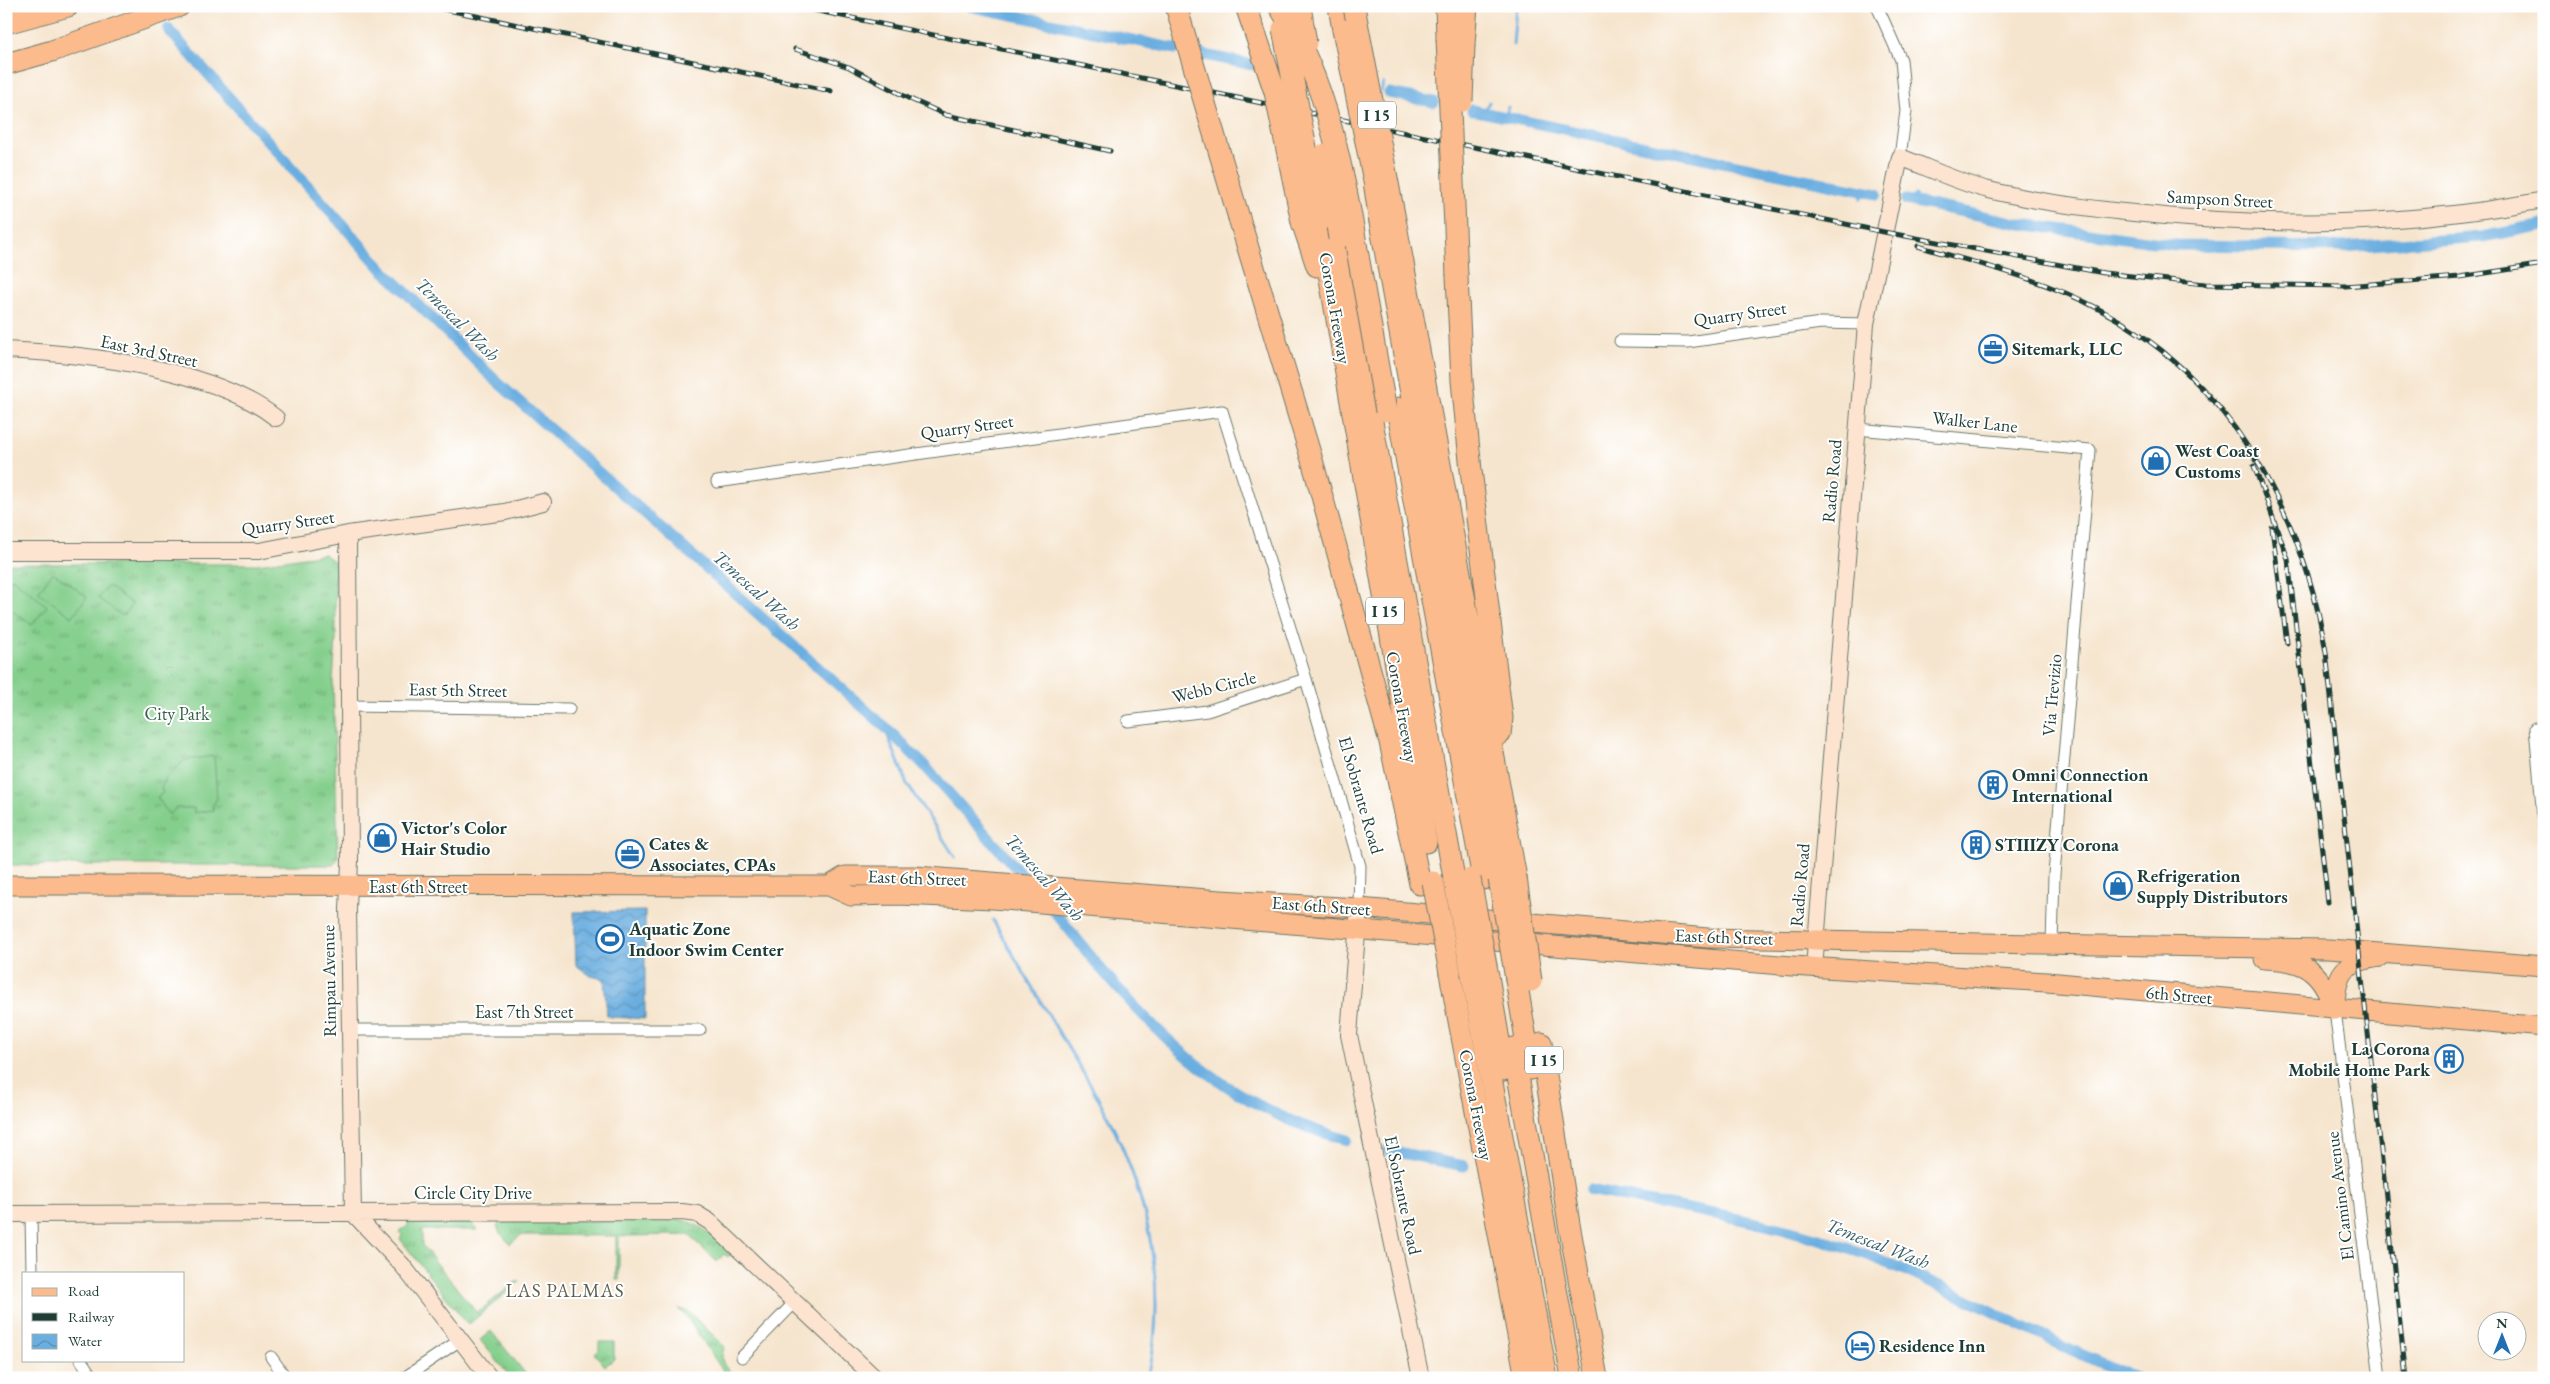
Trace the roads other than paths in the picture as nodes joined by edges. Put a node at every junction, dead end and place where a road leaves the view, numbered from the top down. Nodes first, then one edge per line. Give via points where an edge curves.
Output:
1 (68, 6) edge
2 (179, 6) edge
3 (1176, 6) edge
4 (1246, 6) edge
5 (1279, 6) edge
6 (1295, 6) edge
7 (1300, 6) edge
8 (1339, 6) edge
9 (1354, 6) edge
10 (1446, 6) edge
11 (1467, 6) edge
12 (1877, 6) edge
13 (6, 23) edge
14 (1455, 41) junction
15 (11, 63) edge
16 (1900, 157) junction
17 (2544, 200) edge
18 (1311, 221) junction
19 (1388, 223) junction
20 (1866, 324) junction
21 (1620, 341) dead end
22 (6, 350) edge
23 (1391, 409) junction
24 (1222, 411) joint
25 (276, 418) dead end
26 (1857, 428) junction
27 (2090, 450) joint
28 (718, 482) dead end
29 (543, 502) dead end
30 (348, 534) junction
31 (6, 551) edge
32 (1306, 679) junction
33 (348, 706) junction
34 (569, 709) dead end
35 (1128, 721) dead end
36 (2535, 728) dead end
37 (1496, 759) junction
38 (2544, 828) edge
39 (1485, 879) junction
40 (1427, 883) junction
41 (6, 885) edge
42 (829, 886) junction
43 (350, 887) junction
44 (1359, 908) junction
45 (1356, 928) junction
46 (1815, 941) junction
47 (2052, 944) junction
48 (2166, 946) junction
49 (2418, 956) junction
50 (2544, 966) edge
51 (1814, 968) junction
52 (1502, 978) junction
53 (2335, 1010) junction
54 (2544, 1027) edge
55 (349, 1030) junction
56 (700, 1030) dead end
57 (1521, 1132) junction
58 (352, 1213) junction
59 (6, 1214) edge
60 (31, 1214) junction
61 (1544, 1219) junction
62 (32, 1272) edge
63 (796, 1301) junction
64 (460, 1340) junction
65 (270, 1357) dead end
66 (742, 1357) dead end
67 (82, 1362) edge
68 (93, 1378) edge
69 (286, 1378) edge
70 (404, 1378) edge
71 (490, 1378) edge
72 (875, 1378) edge
73 (1420, 1378) edge
74 (1526, 1378) edge
75 (1548, 1378) edge
76 (1560, 1378) edge
77 (1572, 1378) edge
78 (1584, 1378) edge
79 (1597, 1378) edge
80 (2380, 1378) edge

1 - 13 highway
2 - 15 highway
3 - 40 highway, bridge via 1312,460
4 - 18 highway, bridge via 1275,92
5 - 18 highway, bridge
5 - 23 highway, bridge via 1309,67 1336,146
6 - 23 highway, bridge via 1322,60 1350,146
7 - 39 highway, bridge via 1339,238
8 - 19 highway, bridge via 1374,181
9 - 19 highway, Corona Freeway / I 15, bridge
10 - 14 highway
11 - 14 highway
12 - 16 street, Radio Road via 1901,60 1906,111
14 - 37 highway, bridge via 1457,276 1462,381 1502,718
16 - 17 street, Sampson Street via 1987,190 2085,208 2186,219 2375,221 2460,213
16 - 20 street, Radio Road
18 - 40 highway, Corona Freeway / I 15 via 1341,340
19 - 37 highway, Corona Freeway / I 15
19 - 39 highway
20 - 21 street, Quarry Street via 1821,323 1688,342
20 - 26 street, Radio Road
22 - 25 street, East 3rd Street via 154,369 226,390 259,404
23 - 39 highway
24 - 28 street, Quarry Street
24 - 32 street, El Sobrante Road
26 - 27 street, Walker Lane
26 - 46 street, Radio Road
27 - 47 street, Via Trevizio via 2055,865
29 - 30 street, Quarry Street via 505,512
30 - 31 street, Quarry Street via 259,551
30 - 33 street, Rimpau Avenue
32 - 35 street, Webb Circle via 1207,711
32 - 44 street, El Sobrante Road via 1360,866
33 - 34 street, East 5th Street
33 - 43 street, Rimpau Avenue
36 - 38 street
37 - 39 highway, Corona Freeway / I 15
39 - 52 highway, Corona Freeway / I 15, bridge
39 - 52 highway, bridge
39 - 52 highway
40 - 57 highway, Corona Freeway / I 15, bridge via 1426,909 1442,936 1450,973
41 - 43 main road, East 6th Street
42 - 43 main road, East 6th Street
42 - 44 main road, East 6th Street via 845,876 916,876
42 - 45 main road, East 6th Street via 851,896 1000,900
43 - 55 street, Rimpau Avenue
44 - 45 street, El Sobrante Road
44 - 46 main road, East 6th Street via 1698,937
45 - 51 main road, East 6th Street
45 - 73 street, El Sobrante Road via 1349,1035
46 - 47 main road
46 - 51 street, Radio Road
47 - 48 main road
48 - 49 main road via 2329,949
48 - 53 main road via 2211,957 2280,959 2300,964 2318,975
49 - 50 main road
49 - 53 main road via 2379,957 2360,961 2342,971 2336,983
51 - 53 main road, 6th Street via 1974,976
52 - 57 highway, Corona Freeway / I 15
52 - 57 highway
52 - 57 highway
53 - 54 main road, 6th Street
53 - 80 street, El Camino Avenue
55 - 56 street, East 7th Street
55 - 58 street, Rimpau Avenue
57 - 61 highway, Corona Freeway / I 15
57 - 61 highway
57 - 61 highway
57 - 74 highway, Corona Freeway / I 15 via 1496,1212
58 - 60 street, Circle City Drive
58 - 63 street, Circle City Drive via 697,1214 710,1222
58 - 64 street via 403,1266
59 - 60 street, Circle City Drive
60 - 62 street
61 - 75 highway
61 - 76 highway
61 - 77 highway
61 - 78 highway
61 - 79 highway, Corona Freeway / I 15
63 - 66 street
63 - 72 street, Circle City Drive
64 - 70 street
64 - 71 street
65 - 69 street
67 - 68 street

